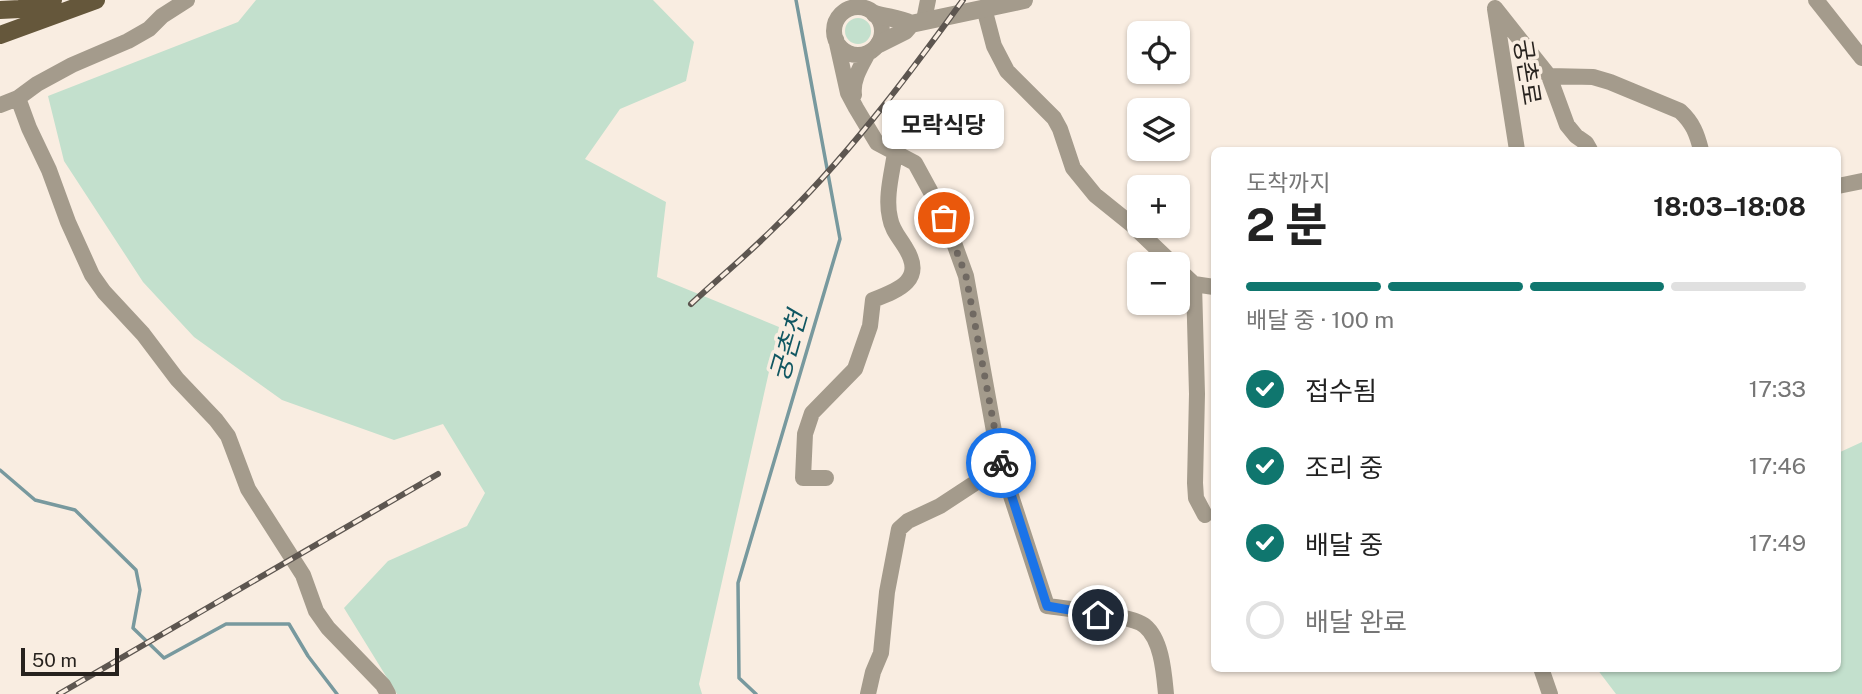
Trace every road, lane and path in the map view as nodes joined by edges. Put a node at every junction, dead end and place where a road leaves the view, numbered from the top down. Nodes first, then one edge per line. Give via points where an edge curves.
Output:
1 (53, 0) edge
2 (96, 0) edge
3 (187, 0) edge
4 (928, 0) edge
5 (1024, 0) edge
6 (1816, 0) edge
7 (832, 1) edge
8 (1006, 2) edge
9 (852, 4) edge
10 (1494, 4) edge
11 (984, 8) junction
12 (0, 10) edge
13 (876, 13) junction
14 (836, 22) junction
15 (918, 22) junction
16 (0, 35) edge
17 (836, 39) junction
18 (874, 48) junction
19 (1862, 58) edge
20 (1549, 76) junction
21 (18, 98) junction
22 (0, 105) edge
23 (856, 108) junction
24 (1517, 147) edge
25 (1587, 147) edge
26 (1701, 147) edge
27 (895, 153) junction
28 (1862, 181) edge
29 (1841, 185) edge
30 (1160, 252) edge
31 (1190, 280) edge
32 (1194, 284) junction
33 (1211, 287) edge
34 (1002, 466) junction
35 (826, 478) dead end
36 (1205, 515) dead end
37 (1542, 672) edge
38 (388, 694) edge
39 (868, 694) edge
40 (1166, 694) edge
41 (1550, 694) edge

1 - 12 main road
2 - 16 main road
3 - 21 street via 149,29 37,83
4 - 15 street
5 - 8 street
6 - 19 street
7 - 14 street
8 - 11 street
9 - 13 street
9 - 14 street
10 - 20 street
10 - 24 street, 궁촌로
11 - 15 street
11 - 30 street via 994,46 1007,71 1054,118 1073,168 1095,195
13 - 15 street
13 - 18 street via 883,28
14 - 17 street
15 - 18 street
17 - 18 street via 853,54
17 - 23 street via 848,93
18 - 23 street via 858,70 853,88
20 - 25 street via 1567,125
20 - 26 street via 1593,77 1680,111 1696,130
21 - 22 street
21 - 38 street via 92,275 228,436 248,489 303,576 316,611
23 - 27 street via 877,143
27 - 34 street via 915,163 957,249
27 - 35 street via 889,217 911,258 912,271 902,289 873,300 870,326 855,369 812,413 805,434 803,478
28 - 29 street
31 - 32 street
32 - 33 street
32 - 36 street via 1195,483 1196,498
34 - 39 street via 899,529 881,653
34 - 40 street via 1047,606 1124,618 1145,626 1157,645
37 - 41 street

